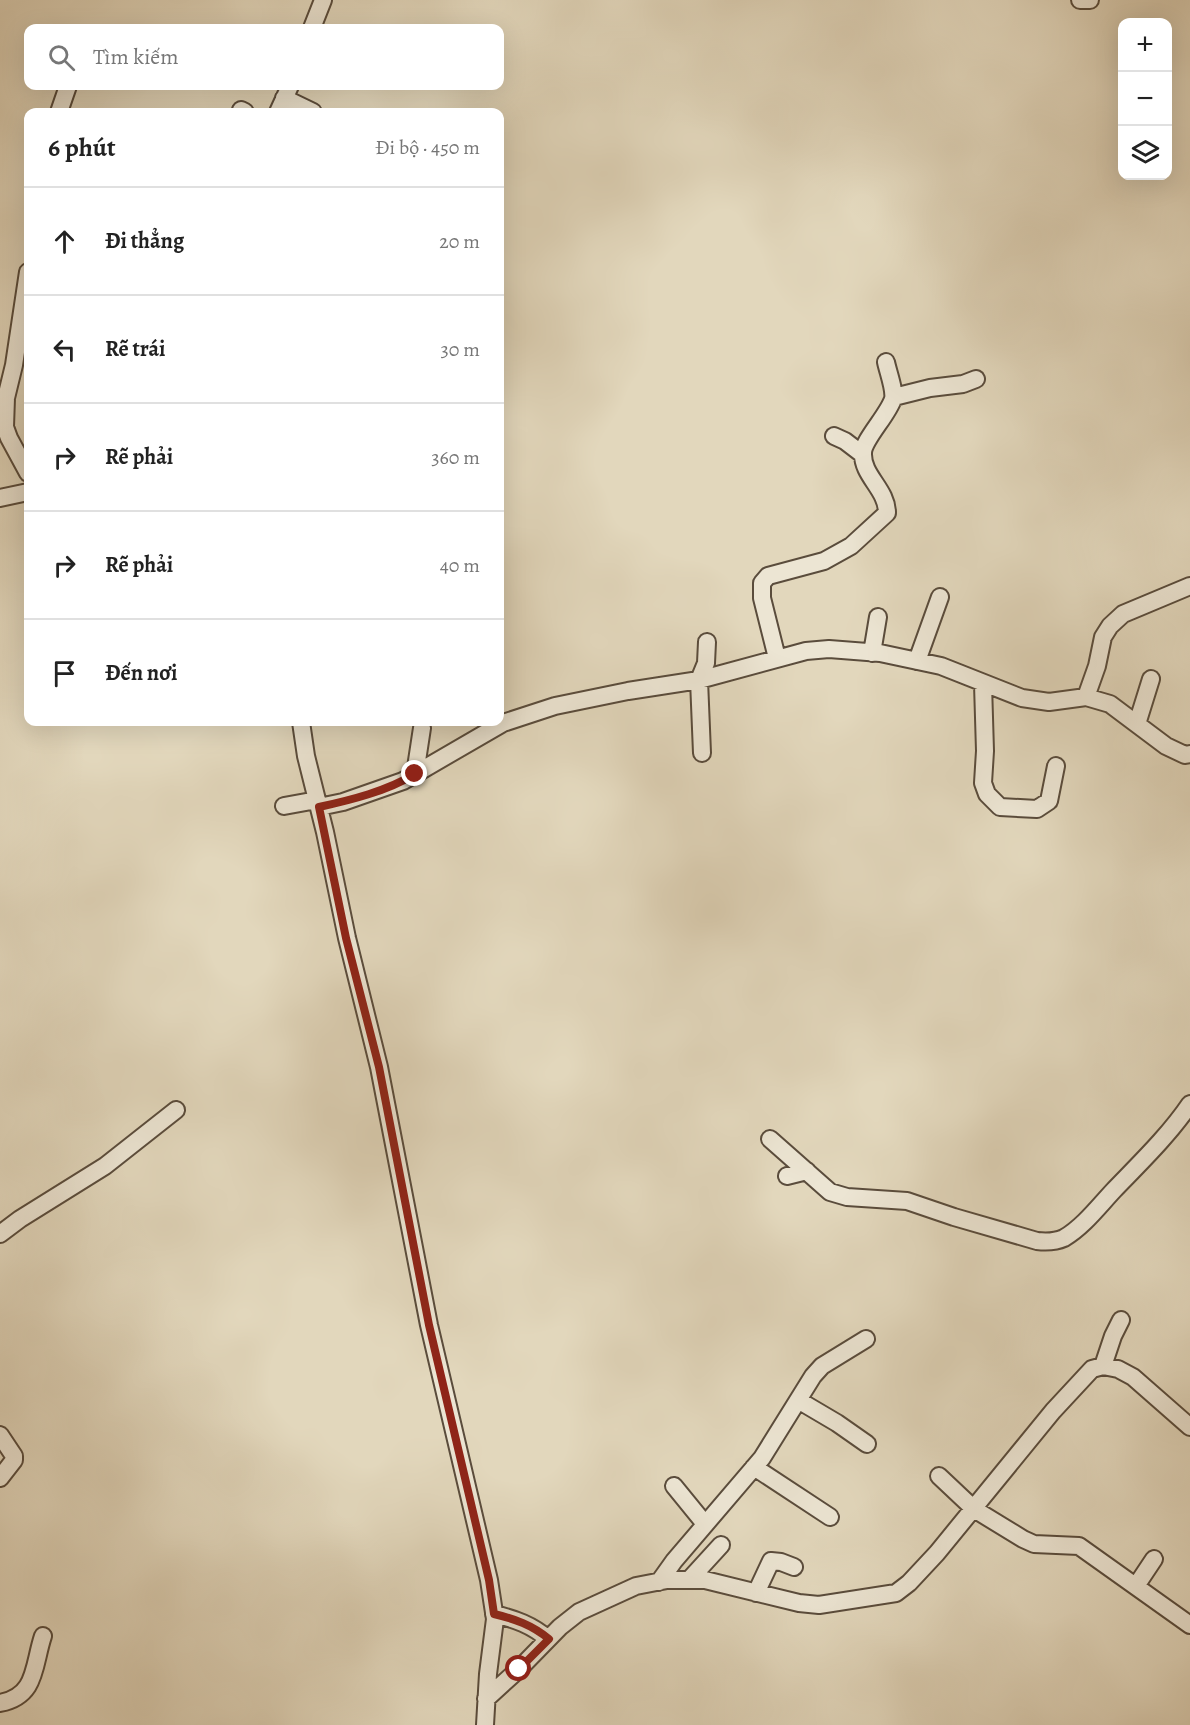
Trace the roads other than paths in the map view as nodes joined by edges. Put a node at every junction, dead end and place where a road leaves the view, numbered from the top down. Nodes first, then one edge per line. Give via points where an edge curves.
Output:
1 (324, 0) edge
2 (1080, 0) edge
3 (1090, 0) edge
4 (314, 24) edge
5 (67, 90) edge
6 (284, 99) edge
7 (60, 108) edge
8 (305, 108) edge
9 (24, 290) edge
10 (886, 362) dead end
11 (7, 367) edge
12 (976, 379) dead end
13 (894, 397) junction
14 (834, 436) dead end
15 (862, 454) junction
16 (24, 466) edge
17 (24, 493) edge
18 (0, 498) edge
19 (1190, 586) edge
20 (940, 597) dead end
21 (878, 617) dead end
22 (707, 642) dead end
23 (872, 653) junction
24 (777, 658) junction
25 (917, 661) junction
26 (1151, 679) dead end
27 (699, 680) junction
28 (983, 684) junction
29 (1086, 697) junction
30 (504, 723) edge
31 (1137, 724) junction
32 (302, 726) edge
33 (422, 728) dead end
34 (479, 728) edge
35 (702, 753) dead end
36 (1190, 754) edge
37 (1056, 766) dead end
38 (415, 774) junction
39 (318, 804) junction
40 (284, 806) dead end
41 (1190, 1104) edge
42 (176, 1110) dead end
43 (770, 1139) dead end
44 (807, 1171) junction
45 (787, 1176) dead end
46 (0, 1234) edge
47 (1121, 1320) dead end
48 (866, 1339) dead end
49 (1102, 1366) junction
50 (798, 1400) junction
51 (1190, 1427) edge
52 (0, 1435) edge
53 (867, 1444) dead end
54 (754, 1467) junction
55 (939, 1476) dead end
56 (0, 1478) edge
57 (674, 1486) dead end
58 (974, 1509) junction
59 (830, 1516) dead end
60 (705, 1524) junction
61 (720, 1545) dead end
62 (1154, 1558) dead end
63 (794, 1567) dead end
64 (689, 1580) junction
65 (659, 1581) junction
66 (1136, 1586) junction
67 (756, 1593) junction
68 (494, 1614) junction
69 (1190, 1625) edge
70 (43, 1636) dead end
71 (549, 1639) junction
72 (486, 1699) junction
73 (0, 1703) edge
74 (485, 1725) edge

1 - 4 street
2 - 3 street
5 - 7 street
6 - 8 street
9 - 11 street
10 - 13 street
11 - 16 street via 5,427
12 - 13 street
13 - 15 street
14 - 15 street
15 - 24 street via 869,475 887,502 887,513 850,546 824,561 768,576 762,583
17 - 18 street
19 - 29 street via 1122,614 1110,626 1103,637
20 - 25 street
21 - 23 street
22 - 27 street via 706,663
23 - 24 street via 806,651
23 - 25 street
24 - 27 street
25 - 28 street via 941,666
26 - 31 street
27 - 30 street via 555,706
27 - 35 street
28 - 29 street via 1022,698 1049,702
28 - 37 street via 983,783 992,800 1000,807 1041,807 1050,798
29 - 31 street via 1110,704
31 - 36 street via 1166,746
32 - 39 street
33 - 38 street
34 - 38 street
38 - 39 street via 342,802
39 - 40 street
39 - 68 street via 346,938 379,1067 429,1325
41 - 44 street via 1096,1209 1062,1239 1050,1242 907,1201 847,1197 830,1192
42 - 46 street via 105,1166
43 - 44 street
44 - 45 street
47 - 49 street
48 - 50 street via 822,1366
49 - 51 street via 1133,1377
49 - 58 street via 1081,1378
50 - 53 street
50 - 54 street
52 - 56 street via 14,1456
54 - 59 street
54 - 60 street
55 - 58 street
57 - 60 street
58 - 66 street via 1034,1544 1079,1546
58 - 67 street via 896,1593 819,1605
60 - 65 street
61 - 64 street
62 - 66 street
63 - 67 street via 771,1561
64 - 65 street
64 - 67 street via 705,1580
65 - 71 street via 636,1586 579,1612
66 - 69 street
68 - 71 street via 536,1628
68 - 72 street
70 - 73 street via 28,1688 13,1701
71 - 72 street
72 - 74 street

